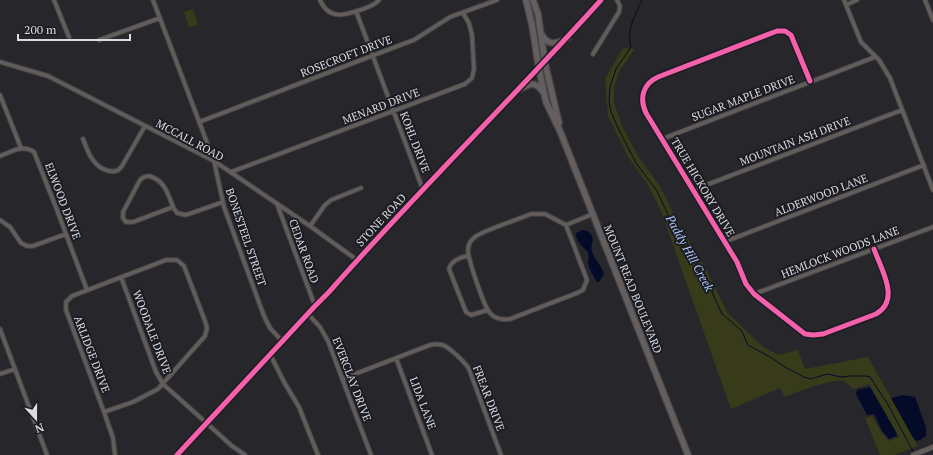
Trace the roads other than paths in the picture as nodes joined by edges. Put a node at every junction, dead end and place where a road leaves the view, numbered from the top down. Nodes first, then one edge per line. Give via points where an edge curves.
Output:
1 (54, 0) edge
2 (153, 0) edge
3 (320, 0) edge
4 (379, 0) edge
5 (497, 0) edge
6 (526, 0) edge
7 (533, 0) edge
8 (601, 0) edge
9 (617, 0) edge
10 (844, 0) edge
11 (857, 0) edge
12 (925, 0) edge
13 (846, 4) junction
14 (356, 11) junction
15 (463, 13) junction
16 (160, 18) junction
17 (933, 20) edge
18 (540, 32) junction
19 (69, 37) dead end
20 (568, 38) junction
21 (99, 40) dead end
22 (593, 54) dead end
23 (373, 56) junction
24 (875, 56) junction
25 (0, 62) edge
26 (545, 62) junction
27 (539, 69) junction
28 (810, 82) junction
29 (518, 90) junction
30 (0, 95) edge
31 (545, 97) junction
32 (902, 110) junction
33 (393, 111) junction
34 (199, 122) junction
35 (145, 126) junction
36 (560, 131) junction
37 (83, 139) dead end
38 (662, 139) junction
39 (21, 148) junction
40 (0, 156) edge
41 (214, 161) junction
42 (924, 166) junction
43 (231, 172) junction
44 (361, 188) dead end
45 (423, 190) junction
46 (693, 190) junction
47 (933, 190) edge
48 (223, 202) junction
49 (277, 203) junction
50 (173, 207) junction
51 (593, 214) junction
52 (0, 220) edge
53 (566, 225) junction
54 (310, 226) junction
55 (933, 227) edge
56 (66, 234) junction
57 (724, 242) junction
58 (874, 250) junction
59 (468, 256) junction
60 (357, 260) junction
61 (121, 277) junction
62 (87, 290) junction
63 (754, 294) junction
64 (315, 306) junction
65 (488, 310) junction
66 (307, 314) junction
67 (0, 329) edge
68 (282, 341) junction
69 (270, 354) junction
70 (396, 358) junction
71 (15, 369) junction
72 (0, 374) edge
73 (342, 379) junction
74 (163, 384) junction
75 (104, 412) junction
76 (206, 423) junction
77 (933, 447) edge
78 (47, 455) edge
79 (115, 455) edge
80 (177, 455) edge
81 (245, 455) edge
82 (318, 455) edge
83 (371, 455) edge
84 (432, 455) edge
85 (501, 455) edge
86 (688, 455) edge
87 (913, 455) edge

1 - 19 street
2 - 16 street, BONESTEEL STREET
3 - 14 street via 326,9 334,14 344,15
4 - 14 street
5 - 15 street, ROSECROFT DRIVE
6 - 27 main road, MOUNT READ BOULEVARD
7 - 18 main road, MOUNT READ BOULEVARD
8 - 20 street, STONE ROAD
9 - 22 street via 619,12
10 - 13 street
11 - 13 street
12 - 17 street
13 - 24 street via 858,37
14 - 23 street, KOHL DRIVE
15 - 23 street, ROSECROFT DRIVE via 444,21 414,40
15 - 33 street, MENARD DRIVE via 472,35 472,78 465,84
16 - 21 street
16 - 34 street, BONESTEEL STREET
18 - 20 main road via 550,43
18 - 26 main road, MOUNT READ BOULEVARD
20 - 26 street, STONE ROAD
23 - 33 street, KOHL DRIVE
23 - 34 street, ROSECROFT DRIVE
24 - 28 street, SUGAR MAPLE DRIVE
24 - 32 street via 886,71
25 - 35 street, MCCALL ROAD via 48,76
26 - 27 street, STONE ROAD
26 - 36 main road, MOUNT READ BOULEVARD
27 - 29 street, STONE ROAD
27 - 31 main road, MOUNT READ BOULEVARD
28 - 38 street, SUGAR MAPLE DRIVE
28 - 38 street, TRUE HICKORY DRIVE via 791,35 782,30 777,31 650,82 642,95 642,102
29 - 31 main road via 534,84
29 - 45 street, STONE ROAD
30 - 39 street
31 - 36 main road, MOUNT READ BOULEVARD
32 - 42 street
32 - 46 street, MOUNTAIN ASH DRIVE
33 - 43 street, MENARD DRIVE
33 - 45 street, KOHL DRIVE
34 - 41 street, BONESTEEL STREET
35 - 37 street via 120,170 114,173 93,161
35 - 41 street, MCCALL ROAD
36 - 51 main road, MOUNT READ BOULEVARD
38 - 46 street, TRUE HICKORY DRIVE
39 - 40 street
39 - 56 street, ELWOOD DRIVE via 34,152
41 - 43 street, MCCALL ROAD
41 - 48 street, BONESTEEL STREET
42 - 47 street
42 - 57 street, ALDERWOOD LANE
43 - 49 street, MCCALL ROAD
44 - 54 street via 331,200
45 - 60 street, STONE ROAD
46 - 57 street, TRUE HICKORY DRIVE
48 - 50 street via 186,215 177,213
48 - 68 street, BONESTEEL STREET via 267,322
49 - 54 street, MCCALL ROAD
49 - 64 street, CEDAR ROAD
50 - 50 street via 133,222 126,222 123,218 123,212 140,180 146,177 156,179 164,186
51 - 53 street
51 - 86 main road, MOUNT READ BOULEVARD
52 - 56 street via 10,227 21,243 27,246
53 - 59 street via 545,214 531,214 475,236 469,244
53 - 65 street via 586,275 583,290 510,319 494,317
54 - 60 street, MCCALL ROAD
55 - 58 street, HEMLOCK WOODS LANE
56 - 62 street, ELWOOD DRIVE
57 - 63 street, TRUE HICKORY DRIVE
58 - 63 street, HEMLOCK WOODS LANE
58 - 63 street, TRUE HICKORY DRIVE via 889,290 886,305 876,314 823,334 802,332
59 - 65 street
59 - 65 street via 451,263 449,269 466,312 471,315
60 - 64 street, STONE ROAD
61 - 62 street, ARLIDGE DRIVE
61 - 74 street, WOODALE DRIVE via 156,372
61 - 74 street, ARLIDGE DRIVE via 166,260 173,259 184,266 205,321 206,332 203,340
62 - 75 street, ARLIDGE DRIVE via 68,299 65,306
64 - 66 street, STONE ROAD
66 - 68 street, STONE ROAD
66 - 73 street, EVERCLAY DRIVE via 325,334
67 - 71 street
68 - 69 street, STONE ROAD
69 - 76 street, STONE ROAD
69 - 82 street via 300,407
70 - 73 street, FREAR DRIVE
70 - 84 street, LIDA LANE
70 - 85 street, FREAR DRIVE via 437,344 447,348 466,363
71 - 72 street
71 - 78 street
73 - 83 street, EVERCLAY DRIVE
74 - 75 street via 146,396
74 - 76 street, WOODALE DRIVE
75 - 79 street, ARLIDGE DRIVE via 113,438
76 - 80 street, STONE ROAD
76 - 81 street, WOODALE DRIVE
77 - 87 street

